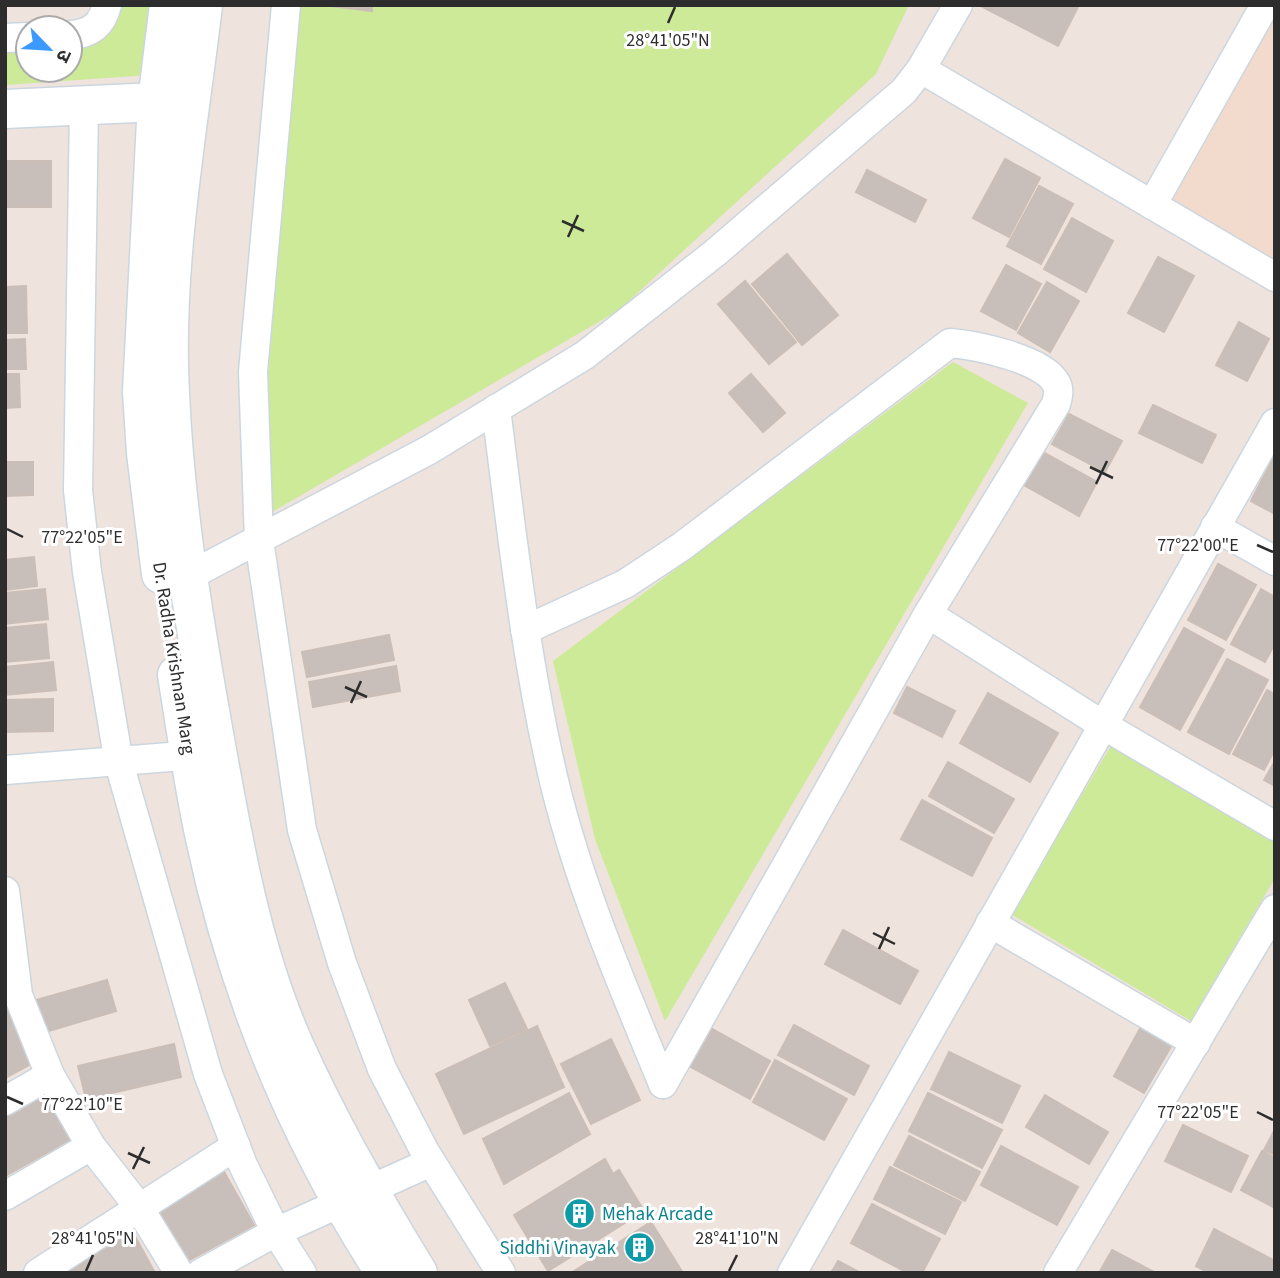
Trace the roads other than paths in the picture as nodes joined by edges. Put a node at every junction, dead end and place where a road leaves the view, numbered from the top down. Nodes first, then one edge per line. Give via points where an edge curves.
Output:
1 (107, 5) edge
2 (169, 5) edge
3 (203, 5) edge
4 (286, 5) edge
5 (958, 5) edge
6 (1265, 5) edge
7 (84, 32) edge
8 (921, 69) junction
9 (174, 100) junction
10 (84, 106) junction
11 (5, 109) edge
12 (1152, 205) junction
13 (1275, 278) edge
14 (496, 409) junction
15 (1275, 423) edge
16 (1215, 527) junction
17 (259, 541) junction
18 (1275, 561) edge
19 (187, 577) junction
20 (928, 614) junction
21 (525, 630) junction
22 (1103, 725) junction
23 (204, 755) junction
24 (119, 763) junction
25 (5, 771) edge
26 (1275, 826) edge
27 (5, 891) edge
28 (1275, 909) edge
29 (990, 923) junction
30 (9, 968) edge
31 (12, 999) edge
32 (1196, 1043) junction
33 (50, 1075) junction
34 (5, 1101) edge
35 (92, 1146) junction
36 (236, 1146) junction
37 (431, 1162) junction
38 (5, 1196) edge
39 (355, 1198) junction
40 (138, 1206) junction
41 (276, 1232) junction
42 (47, 1270) edge
43 (179, 1273) edge
44 (201, 1273) edge
45 (302, 1273) edge
46 (384, 1273) edge
47 (418, 1273) edge
48 (501, 1273) edge
49 (792, 1273) edge
50 (1058, 1273) edge

1 - 7 street via 94,30
2 - 9 street, Dr. Radha Krishnan Marg
3 - 9 street
4 - 17 street via 253,372
5 - 8 street
6 - 12 street
8 - 12 street
8 - 14 street via 904,92 715,253 585,355
9 - 10 street
9 - 19 street via 169,392
9 - 23 street, Dr. Radha Krishnan Marg via 142,392 163,587
10 - 11 street
10 - 24 street via 78,490
12 - 13 street
14 - 17 street
14 - 21 street
15 - 16 street
16 - 18 street
16 - 22 street
17 - 19 street
17 - 37 street via 302,830 342,963 382,1069
19 - 23 street
20 - 21 street via 1059,393 1056,382 1044,371 978,346 950,344 937,351 681,547 625,584
20 - 21 street via 663,1084 609,954 572,843 549,757
20 - 22 street
22 - 26 street
22 - 29 street
23 - 24 street
23 - 39 street, Dr. Radha Krishnan Marg via 205,838 244,985 268,1052
24 - 25 street
24 - 36 street via 208,1074
27 - 30 street
28 - 32 street
29 - 32 street
29 - 49 street
30 - 31 street
31 - 33 street
32 - 50 street
33 - 34 street
33 - 35 street
35 - 38 street
35 - 40 street
36 - 40 street
36 - 41 street
37 - 39 street
37 - 48 street
39 - 41 street
39 - 46 street, Dr. Radha Krishnan Marg
39 - 47 street
40 - 42 street
40 - 43 street
41 - 44 street
41 - 45 street

